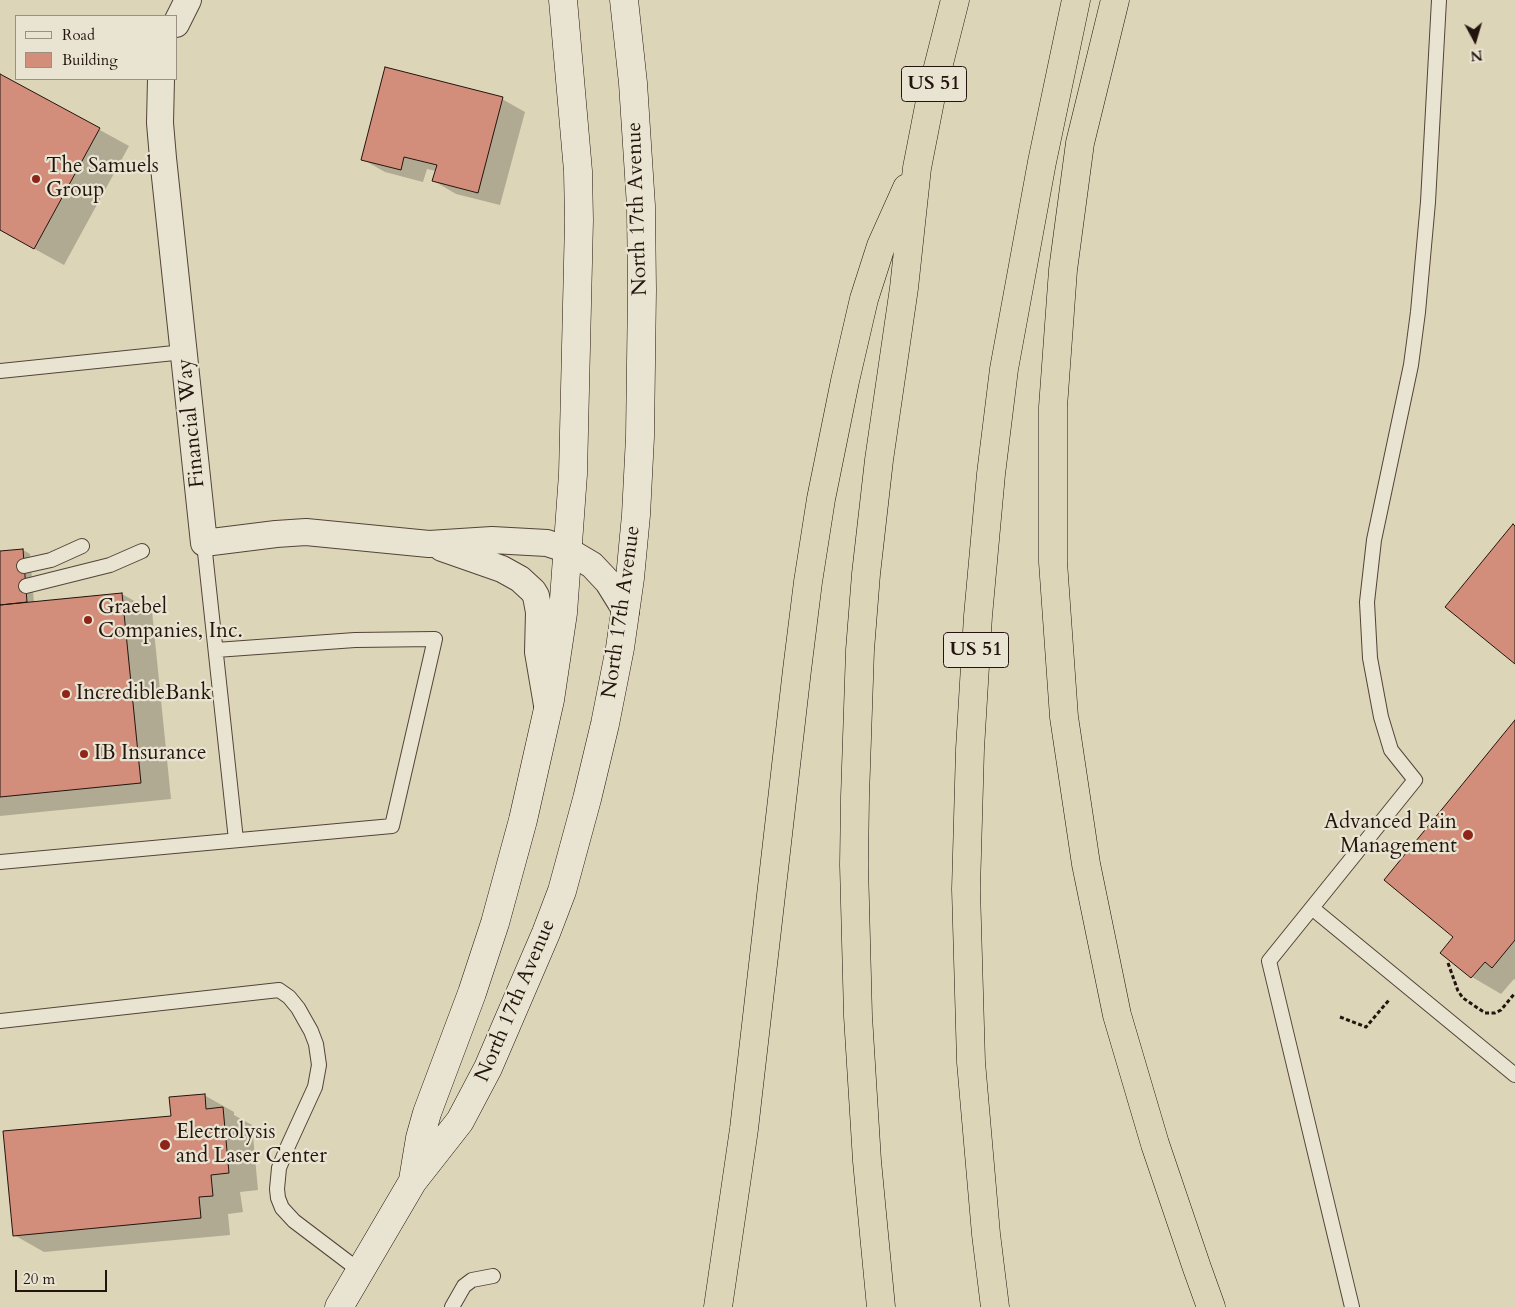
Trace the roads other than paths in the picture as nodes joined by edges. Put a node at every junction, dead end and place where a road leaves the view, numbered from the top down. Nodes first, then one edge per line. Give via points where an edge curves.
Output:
1 (188, 0) edge
2 (563, 0) edge
3 (624, 0) edge
4 (955, 0) edge
5 (1076, 0) edge
6 (1115, 0) edge
7 (1439, 0) edge
8 (178, 20) edge
9 (161, 80) edge
10 (917, 168) junction
11 (184, 352) junction
12 (0, 371) edge
13 (204, 543) junction
14 (429, 544) junction
15 (82, 546) dead end
16 (569, 550) junction
17 (142, 551) dead end
18 (24, 566) dead end
19 (26, 586) dead end
20 (626, 611) junction
21 (216, 650) junction
22 (548, 710) junction
23 (236, 840) junction
24 (0, 862) edge
25 (1312, 908) junction
26 (0, 1021) edge
27 (1515, 1075) edge
28 (413, 1181) junction
29 (360, 1271) junction
30 (493, 1276) dead end
31 (339, 1307) edge
32 (452, 1307) edge
33 (718, 1307) edge
34 (881, 1307) edge
35 (995, 1307) edge
36 (1212, 1307) edge
37 (1352, 1307) edge

1 - 8 street
2 - 16 main road, North 17th Avenue via 579,203
3 - 20 main road, North 17th Avenue via 637,138 642,290 638,492
4 - 10 highway, US 51
5 - 35 highway, US 51 via 1004,369 991,474 970,749 966,889 971,1062
6 - 36 highway via 1080,143 1063,270 1053,407 1053,562 1064,716 1086,864 1117,1015 1155,1144
7 - 25 lane via 1428,202 1418,312 1411,365 1374,540 1367,602 1370,658 1381,717 1391,750 1414,780
9 - 11 street, Financial Way via 162,144
10 - 33 highway via 871,274 821,499 798,662 744,1129
10 - 34 highway, US 51 via 866,574 855,797 856,941 862,1083 866,1161
11 - 12 lane
11 - 13 street, Financial Way
13 - 14 street via 306,532
13 - 21 lane
14 - 16 street via 526,541
14 - 22 street via 502,569 533,591 539,612 538,652
15 - 18 lane via 50,560
16 - 20 street via 597,570
16 - 22 main road, North 17th Avenue
17 - 19 lane via 110,565
20 - 28 main road, North 17th Avenue via 601,744 580,829 554,912 470,1106
21 - 23 lane
21 - 23 lane via 355,640 435,639 392,826
22 - 28 main road, North 17th Avenue via 495,923 470,1001 431,1099
23 - 24 lane
25 - 27 lane
25 - 37 lane via 1269,961
26 - 29 lane via 279,990 298,1008 311,1031 319,1065 315,1087 279,1168 278,1198 294,1221
28 - 29 main road, North 17th Avenue
29 - 31 main road, North 17th Avenue
30 - 32 lane via 472,1280 464,1286

